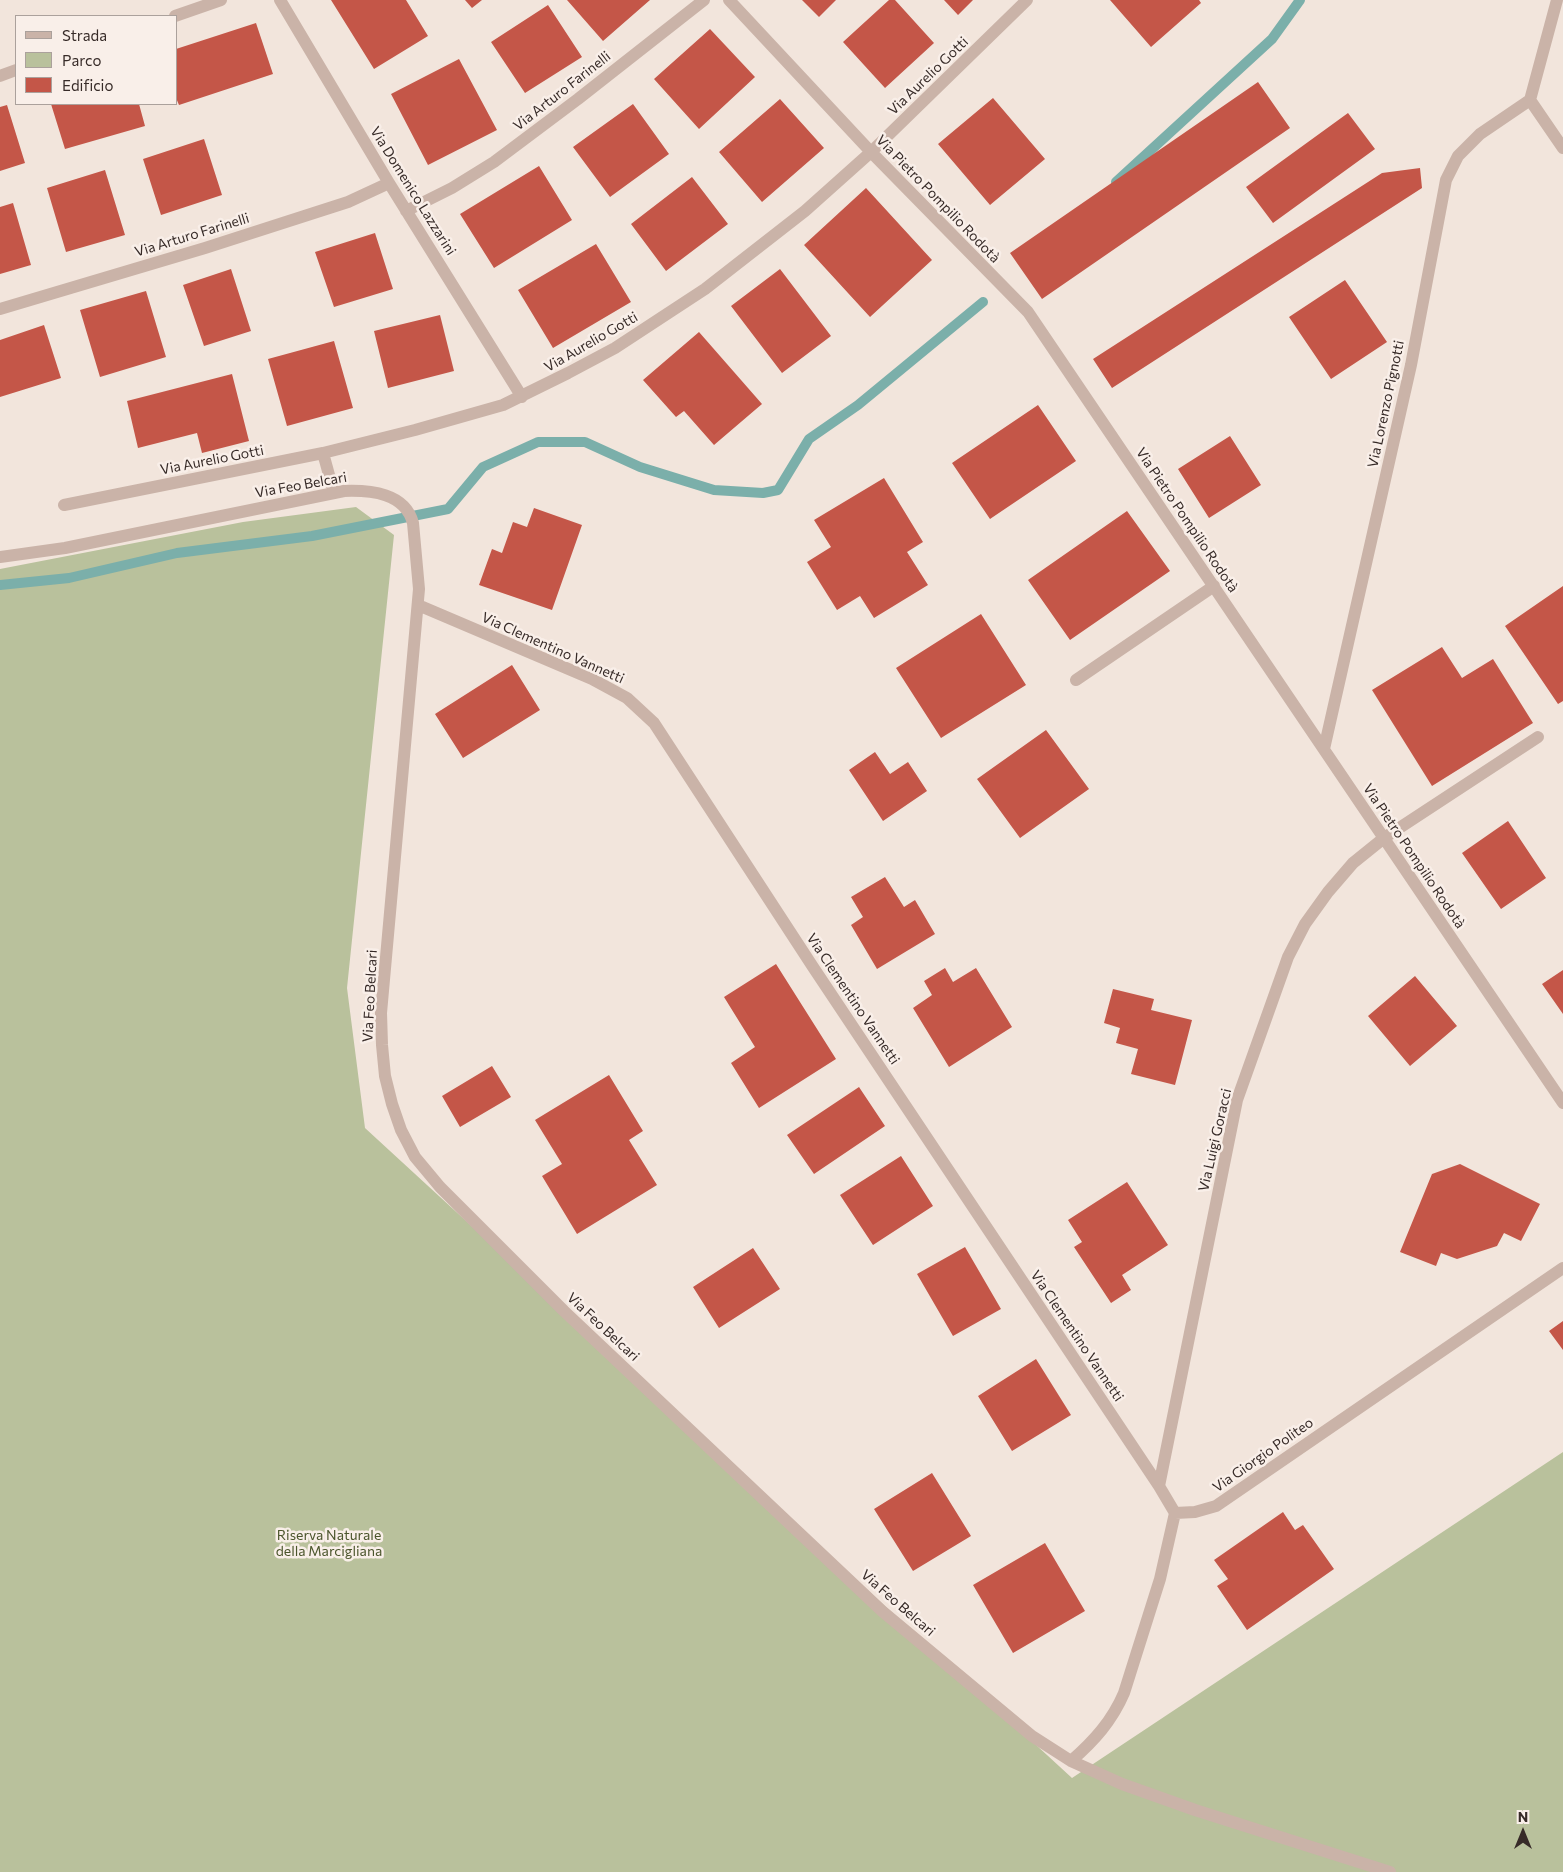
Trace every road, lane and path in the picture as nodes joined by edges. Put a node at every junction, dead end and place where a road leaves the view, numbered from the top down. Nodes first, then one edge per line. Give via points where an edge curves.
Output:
1 (221, 0) edge
2 (280, 0) edge
3 (704, 0) edge
4 (730, 0) edge
5 (1027, 0) edge
6 (1557, 0) edge
7 (178, 15) edge
8 (15, 70) edge
9 (0, 76) edge
10 (1530, 100) junction
11 (1563, 148) edge
12 (871, 152) junction
13 (389, 183) junction
14 (406, 211) junction
15 (0, 309) edge
16 (522, 397) junction
17 (323, 453) junction
18 (334, 493) junction
19 (64, 505) dead end
20 (0, 557) edge
21 (1214, 586) junction
22 (418, 605) junction
23 (1076, 680) dead end
24 (1538, 738) dead end
25 (1324, 749) junction
26 (1384, 838) junction
27 (1563, 1103) edge
28 (1563, 1268) edge
29 (1159, 1486) junction
30 (1175, 1513) junction
31 (1071, 1761) junction
32 (1390, 1872) edge

1 - 7 street
2 - 13 street, Via Domenico Lazzarini
3 - 14 street, Via Arturo Farinelli via 494,162
4 - 12 street, Via Pietro Pompilio Rodotà
5 - 12 street, Via Aurelio Gotti
6 - 10 street
8 - 9 street
10 - 11 street
10 - 25 street, Via Lorenzo Pignotti via 1480,134 1458,156 1446,180 1411,365
12 - 16 street, Via Aurelio Gotti via 805,211 705,289 615,348
12 - 21 street, Via Pietro Pompilio Rodotà via 1028,312
13 - 14 street, Via Domenico Lazzarini
13 - 15 street, Via Arturo Farinelli via 339,205
14 - 16 street, Via Domenico Lazzarini
16 - 17 street, Via Aurelio Gotti via 503,406
17 - 18 street
17 - 19 street, Via Aurelio Gotti
18 - 20 street, Via Feo Belcari via 65,548
18 - 22 street, Via Feo Belcari via 378,493 399,501 406,508 413,523
21 - 23 street
21 - 25 street, Via Pietro Pompilio Rodotà
22 - 29 street, Via Clementino Vannetti via 592,679 627,698 654,723
22 - 31 street, Via Feo Belcari via 382,1013 385,1076 401,1130 415,1157 440,1187 564,1311 882,1611 1032,1736
24 - 26 street, Via Luigi Goracci
25 - 26 street, Via Pietro Pompilio Rodotà
26 - 27 street, Via Pietro Pompilio Rodotà
26 - 29 street, Via Luigi Goracci via 1353,864 1305,924 1288,957 1237,1100
28 - 30 street, Via Giorgio Politeo via 1216,1506
29 - 30 street, Via Clementino Vannetti
30 - 31 street via 1160,1579 1117,1710 1088,1746
31 - 32 street, Via Feo Belcari via 1122,1784

